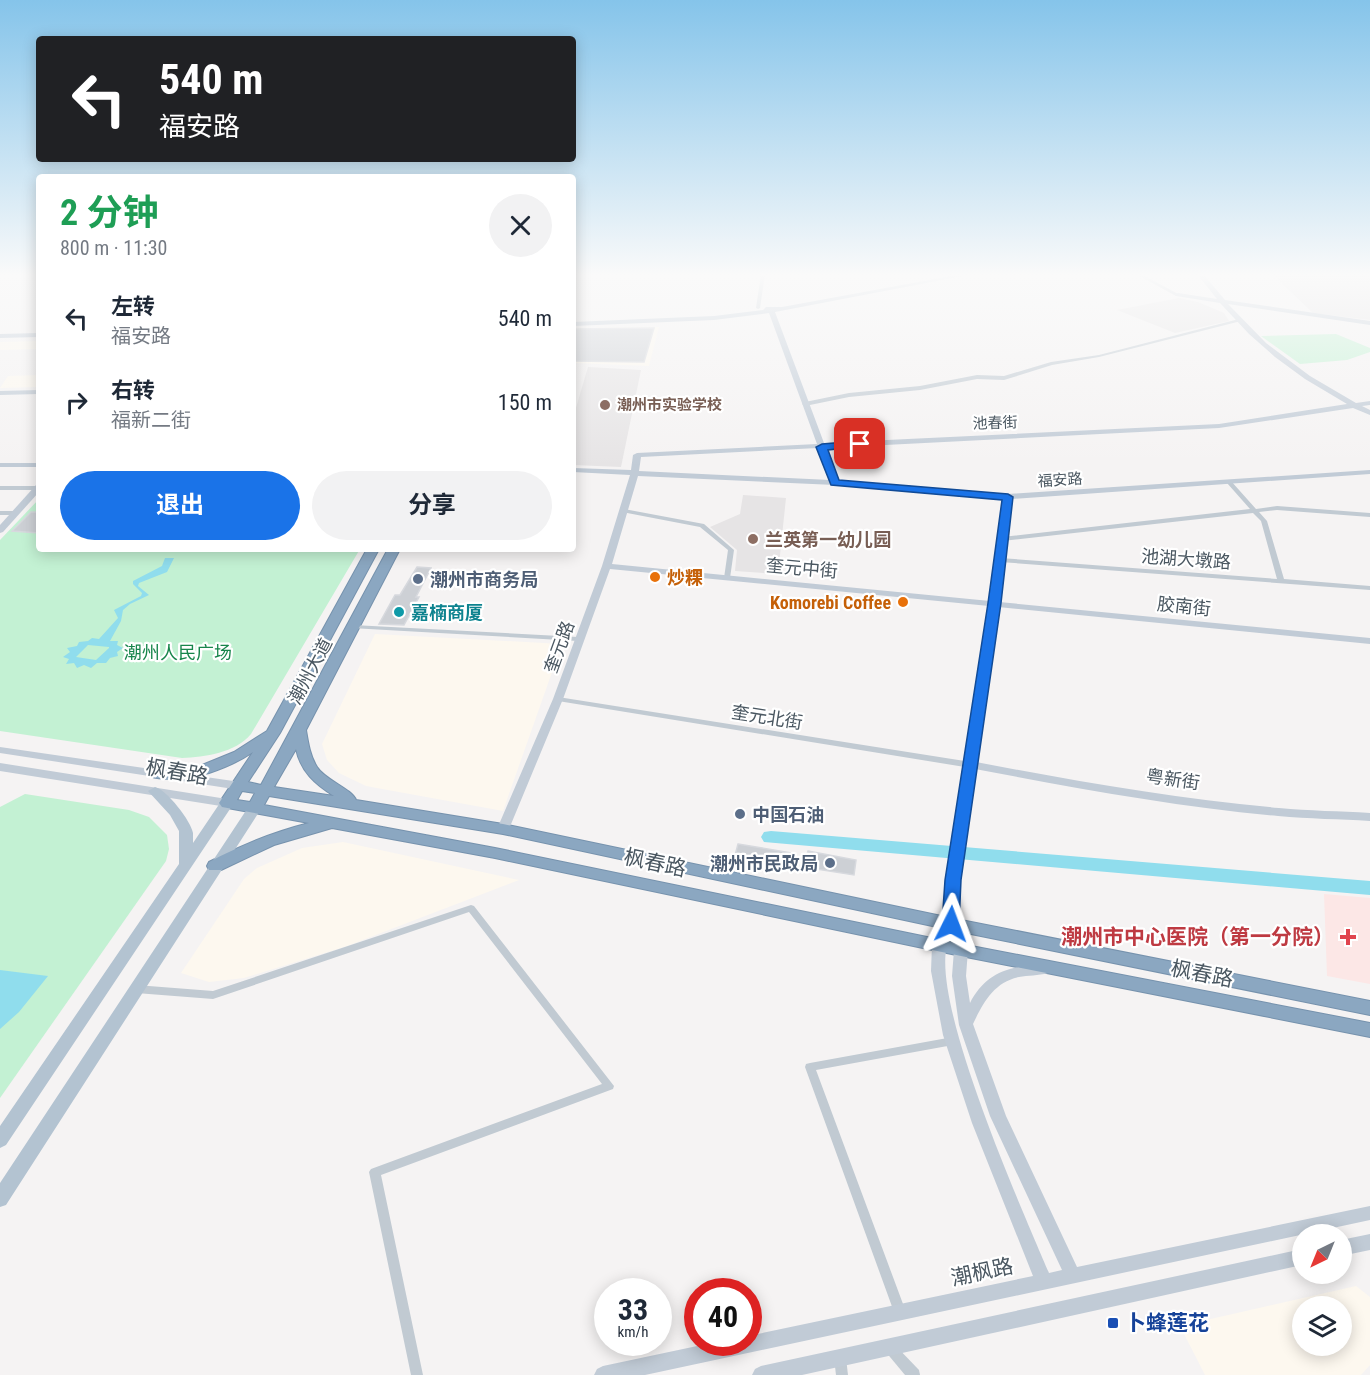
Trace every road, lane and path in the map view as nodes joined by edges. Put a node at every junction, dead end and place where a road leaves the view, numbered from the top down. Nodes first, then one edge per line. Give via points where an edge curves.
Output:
1 (781, 338) edge
2 (1168, 338) edge
3 (1257, 338) edge
4 (36, 392) edge
5 (0, 394) edge
6 (1370, 403) edge
7 (805, 404) junction
8 (1355, 405) junction
9 (1370, 413) edge
10 (822, 447) junction
11 (0, 465) edge
12 (36, 465) edge
13 (576, 470) edge
14 (1370, 472) edge
15 (635, 473) junction
16 (1229, 482) junction
17 (835, 483) junction
18 (0, 488) edge
19 (36, 488) edge
20 (36, 490) edge
21 (1008, 497) junction
22 (1256, 510) junction
23 (624, 511) junction
24 (0, 513) edge
25 (15, 513) junction
26 (1370, 515) edge
27 (0, 530) edge
28 (1002, 539) junction
29 (371, 552) edge
30 (392, 552) edge
31 (1000, 560) junction
32 (608, 566) junction
33 (727, 578) junction
34 (1281, 581) junction
35 (1370, 588) edge
36 (994, 603) junction
37 (353, 627) junction
38 (578, 639) junction
39 (1370, 641) edge
40 (558, 699) junction
41 (299, 730) junction
42 (273, 733) junction
43 (0, 750) edge
44 (971, 765) junction
45 (0, 767) edge
46 (156, 775) junction
47 (240, 786) junction
48 (266, 790) junction
49 (155, 791) junction
50 (227, 803) junction
51 (356, 803) junction
52 (254, 809) junction
53 (1370, 818) edge
54 (339, 824) junction
55 (504, 829) junction
56 (185, 864) junction
57 (215, 866) junction
58 (951, 924) junction
59 (939, 945) junction
60 (961, 950) junction
61 (1056, 969) junction
62 (136, 989) junction
63 (1370, 1008) edge
64 (966, 1025) junction
65 (1370, 1030) edge
66 (953, 1041) junction
67 (0, 1140) edge
68 (0, 1199) edge
69 (1370, 1213) edge
70 (1370, 1242) edge
71 (1352, 1246) edge
72 (1292, 1259) edge
73 (1073, 1276) junction
74 (1044, 1282) junction
75 (900, 1312) junction
76 (889, 1347) junction
77 (841, 1366) edge
78 (417, 1375) edge
79 (603, 1375) edge
80 (761, 1375) edge
81 (914, 1375) edge

1 - 7 street
2 - 7 street via 1004,378 977,377
3 - 8 street
4 - 5 street
6 - 8 street, 池春街
7 - 10 street
8 - 9 street
8 - 10 street, 池春街 via 1219,426
10 - 15 street, 池春街 via 637,455
10 - 17 street
11 - 12 street
13 - 15 street, 福安路
14 - 16 street, 福安路
15 - 17 street, 福安路
15 - 23 street, 奎元路
16 - 21 street, 福安路
16 - 22 street
17 - 21 street, 福安路
18 - 19 street
20 - 25 street
21 - 28 street
22 - 26 street
22 - 28 street
22 - 34 street via 1264,521
23 - 32 street, 奎元路
23 - 33 street via 702,525 731,550
24 - 25 street
25 - 27 street
28 - 31 street
29 - 42 highway, 潮州大道
30 - 37 highway, 潮州大道
31 - 34 street, 池湖大墩路
31 - 36 street
32 - 33 street, 奎元中街
32 - 38 street, 奎元路
33 - 36 street, 奎元中街
34 - 35 street, 池湖大墩路
36 - 39 street, 胶南街
36 - 44 street
37 - 38 street
37 - 41 highway, 潮州大道
38 - 40 street, 奎元路
40 - 44 street, 奎元北街
40 - 55 street, 奎元路
41 - 48 highway, 潮州大道
41 - 51 highway via 304,760 319,781
42 - 46 highway via 239,755 205,769
42 - 47 highway, 潮州大道
43 - 46 street, 枫春路
44 - 53 street, 粤新街 via 1210,803
44 - 58 street via 953,880
45 - 49 street, 枫春路
46 - 47 street, 枫春路
47 - 48 highway, 枫春路
47 - 50 highway, 潮州大道
48 - 51 highway, 枫春路
48 - 52 highway, 潮州大道
49 - 50 street, 枫春路
49 - 56 main road via 186,831
50 - 52 highway, 枫春路
50 - 56 main road
51 - 55 highway, 枫春路
52 - 54 highway, 枫春路
52 - 57 main road
54 - 57 highway via 280,836
54 - 59 highway, 枫春路
55 - 58 highway, 枫春路
56 - 67 main road
57 - 62 main road
58 - 59 street
58 - 60 street
58 - 63 highway, 枫春路
59 - 60 highway, 枫春路
59 - 66 street via 938,971
60 - 61 highway, 枫春路
60 - 64 street
61 - 64 street via 1016,970 988,984
61 - 65 highway, 枫春路
62 - 68 main road
62 - 78 street via 213,995 471,908 609,1086 375,1172
64 - 73 street via 998,1116
66 - 74 street via 980,1123
66 - 75 street via 810,1067
69 - 73 street, 潮枫路
70 - 71 street
72 - 76 street
73 - 74 street, 潮枫路
74 - 75 street, 潮枫路
75 - 79 street, 潮枫路
76 - 77 street
76 - 81 street
77 - 80 street

